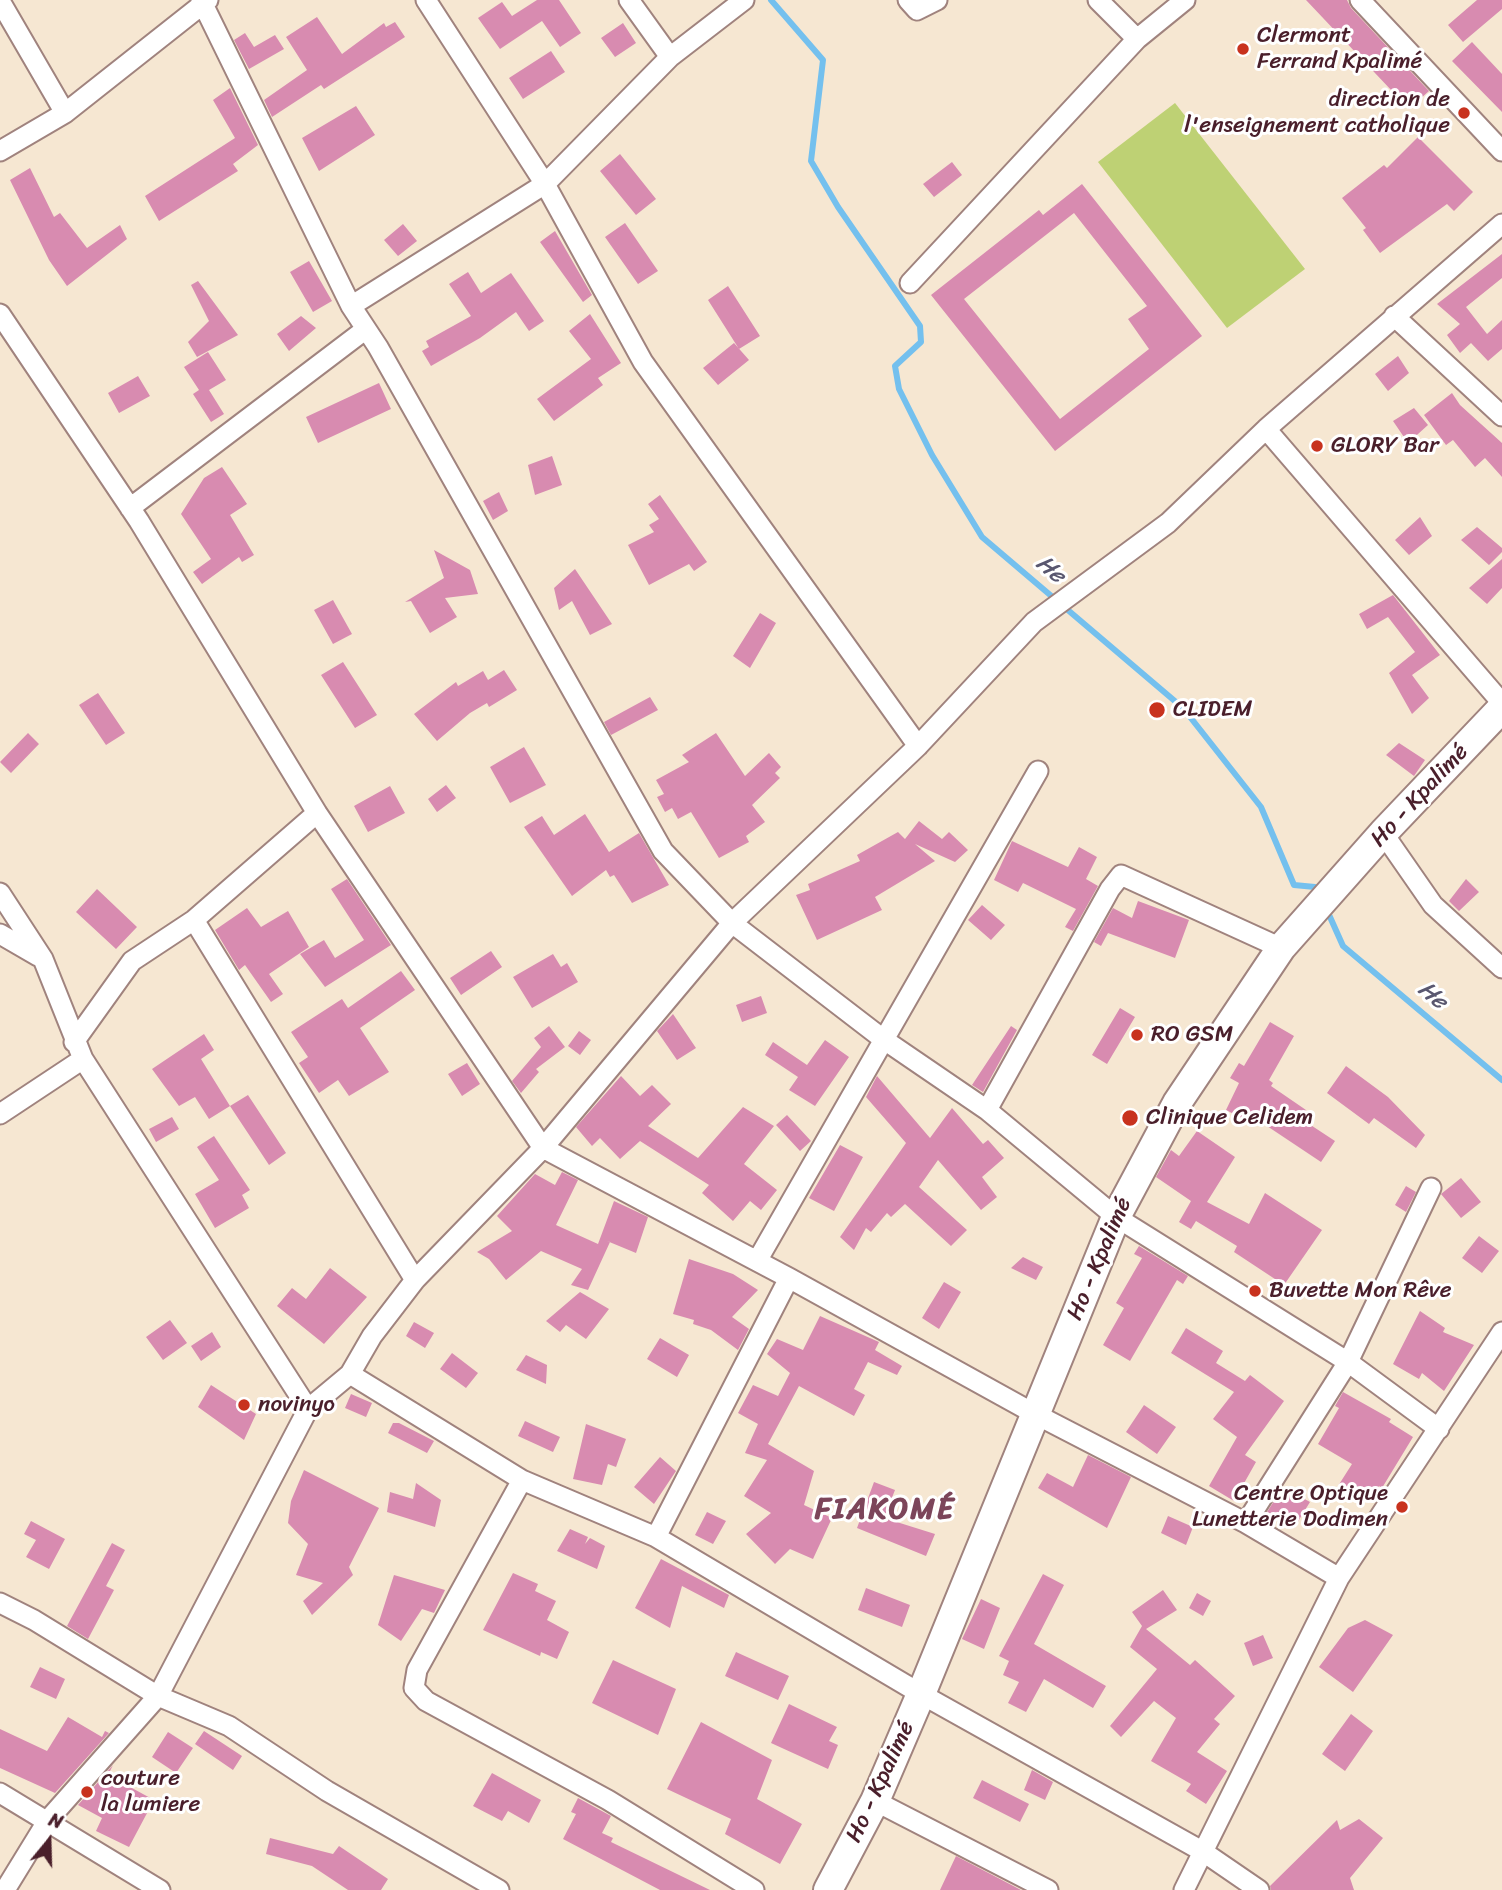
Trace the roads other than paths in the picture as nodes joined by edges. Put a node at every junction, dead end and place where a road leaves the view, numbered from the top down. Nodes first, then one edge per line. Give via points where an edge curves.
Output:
1 (426, 0) edge
2 (629, 0) edge
3 (744, 0) edge
4 (908, 0) edge
5 (937, 0) edge
6 (1098, 0) edge
7 (1185, 0) edge
8 (1360, 0) edge
9 (0, 1) edge
10 (204, 1) edge
11 (1137, 40) junction
12 (670, 57) junction
13 (65, 113) junction
14 (0, 151) edge
15 (1502, 151) edge
16 (545, 184) junction
17 (1502, 224) edge
18 (910, 283) dead end
19 (351, 306) junction
20 (0, 314) edge
21 (1394, 316) junction
22 (366, 329) junction
23 (1502, 416) edge
24 (1266, 429) junction
25 (130, 508) junction
26 (1502, 705) edge
27 (918, 746) junction
28 (1038, 771) dead end
29 (317, 813) junction
30 (1383, 833) junction
31 (0, 893) edge
32 (194, 920) junction
33 (732, 923) junction
34 (0, 934) edge
35 (1290, 938) junction
36 (43, 960) junction
37 (1502, 968) edge
38 (883, 1039) junction
39 (79, 1050) junction
40 (987, 1110) junction
41 (0, 1114) edge
42 (543, 1148) junction
43 (1431, 1188) dead end
44 (1116, 1217) junction
45 (757, 1261) junction
46 (789, 1278) junction
47 (415, 1280) junction
48 (1502, 1332) edge
49 (1348, 1362) junction
50 (350, 1374) junction
51 (308, 1409) junction
52 (1034, 1414) junction
53 (1439, 1429) junction
54 (522, 1480) junction
55 (1246, 1523) junction
56 (656, 1537) junction
57 (1339, 1578) junction
58 (0, 1603) edge
59 (921, 1694) junction
60 (158, 1696) junction
61 (0, 1793) edge
62 (875, 1801) junction
63 (48, 1820) junction
64 (1202, 1851) junction
65 (5, 1890) edge
66 (160, 1890) edge
67 (499, 1890) edge
68 (754, 1890) edge
69 (828, 1890) edge
70 (1048, 1890) edge
71 (1184, 1890) edge
72 (1259, 1890) edge

1 - 16 street
2 - 12 street
3 - 12 street
4 - 5 street via 917,10
6 - 11 street
7 - 11 street
8 - 15 street
9 - 13 street
10 - 13 street
10 - 19 street
11 - 18 street
12 - 16 street
13 - 14 street
16 - 19 street
16 - 27 street via 643,362
17 - 21 street
19 - 22 street
20 - 25 street
21 - 23 street
21 - 24 street
22 - 25 street
22 - 33 street via 663,851
24 - 26 street
24 - 27 street via 1168,523 1034,622
25 - 29 street
26 - 30 main road, Ho - Kpalimé
27 - 33 street
28 - 38 street
29 - 32 street
29 - 42 street
30 - 35 main road, Ho - Kpalimé
30 - 37 street via 1433,905
31 - 36 street
32 - 39 street via 132,961
32 - 47 street
33 - 38 street
33 - 42 street
34 - 36 street
35 - 40 street via 1121,875
35 - 44 main road, Ho - Kpalimé via 1177,1103
36 - 39 street
38 - 40 street
38 - 45 street
39 - 41 street
39 - 51 street
40 - 44 street
42 - 45 street
42 - 47 street
43 - 49 street
44 - 49 street
44 - 52 main road, Ho - Kpalimé
45 - 46 street
46 - 52 street
46 - 56 street
47 - 50 street via 372,1336
48 - 53 street
49 - 53 street
49 - 55 street
50 - 51 street
50 - 54 street
51 - 60 street
52 - 55 street
52 - 59 main road, Ho - Kpalimé
53 - 57 street
54 - 56 street
54 - 68 street via 417,1670 414,1688 426,1701 608,1800
55 - 57 street
56 - 59 street
57 - 64 street
58 - 60 street
59 - 62 main road, Ho - Kpalimé
59 - 64 street
60 - 63 street
60 - 67 street via 229,1726 327,1791
61 - 63 street
62 - 69 main road, Ho - Kpalimé
62 - 70 street
63 - 65 street
63 - 66 street
64 - 71 street
64 - 72 street

